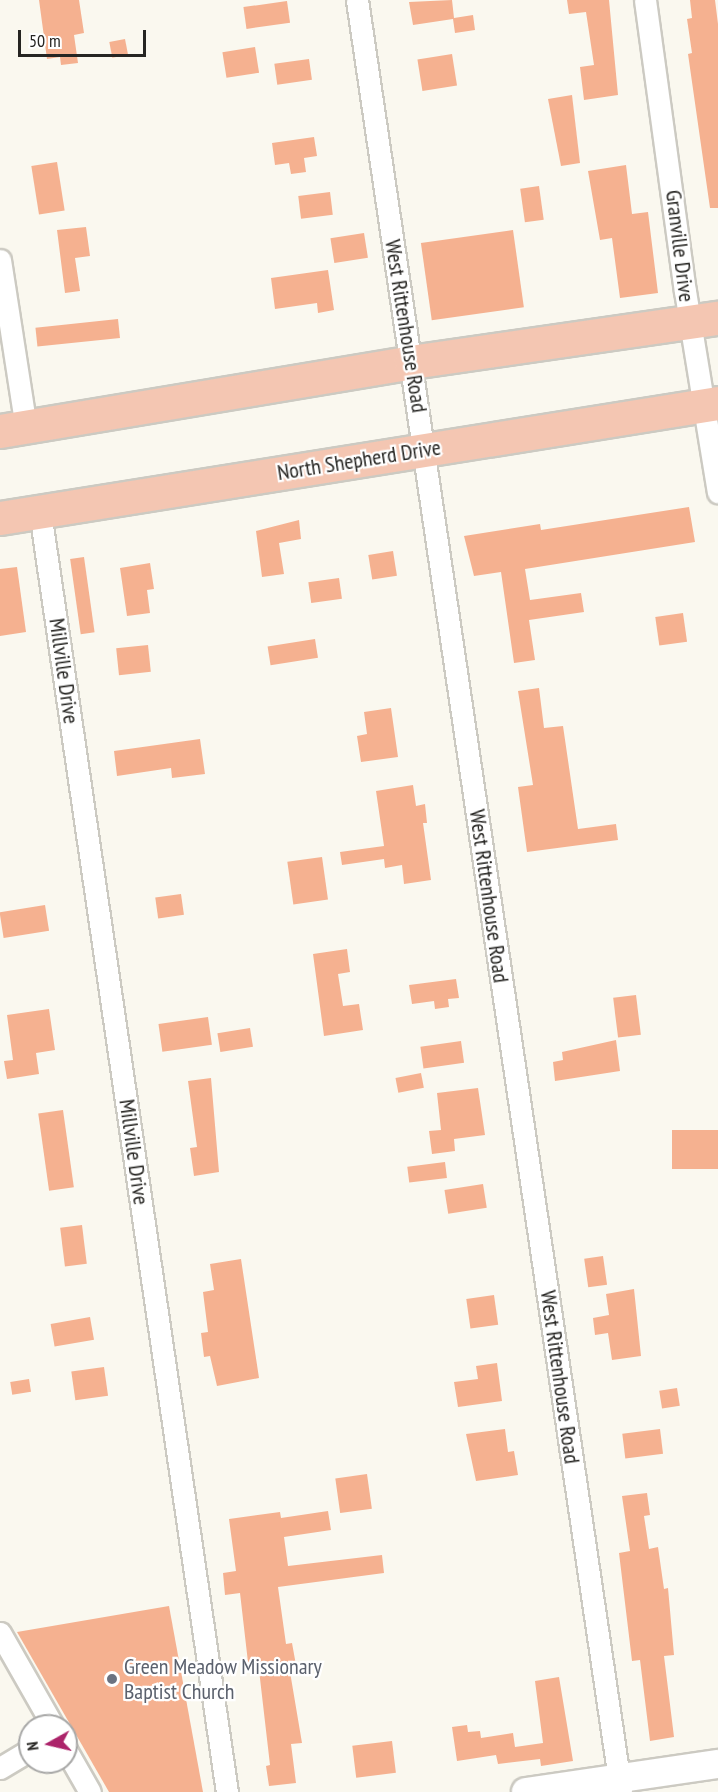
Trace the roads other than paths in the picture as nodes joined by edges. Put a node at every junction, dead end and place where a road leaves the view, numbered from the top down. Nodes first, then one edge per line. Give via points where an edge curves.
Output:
1 (357, 0) edge
2 (645, 0) edge
3 (0, 260) edge
4 (704, 320) edge
5 (411, 362) junction
6 (711, 405) edge
7 (13, 429) edge
8 (425, 449) junction
9 (718, 492) edge
10 (40, 512) junction
11 (0, 518) edge
12 (0, 1633) edge
13 (46, 1714) edge
14 (18, 1757) edge
15 (718, 1764) edge
16 (0, 1768) edge
17 (78, 1771) edge
18 (620, 1786) edge
19 (90, 1792) edge
20 (227, 1792) edge
21 (526, 1792) edge

1 - 5 street, West Rittenhouse Road
2 - 4 street, Granville Drive
3 - 7 street
4 - 5 main road
4 - 6 street, Granville Drive
5 - 7 main road
5 - 8 street, West Rittenhouse Road
6 - 8 main road, North Shepherd Drive
6 - 9 street, Granville Drive
8 - 10 main road, North Shepherd Drive
8 - 18 street, West Rittenhouse Road
10 - 11 main road, North Shepherd Drive
10 - 20 street, Millville Drive
12 - 13 street
14 - 16 street
15 - 18 street
17 - 19 street
18 - 21 street

